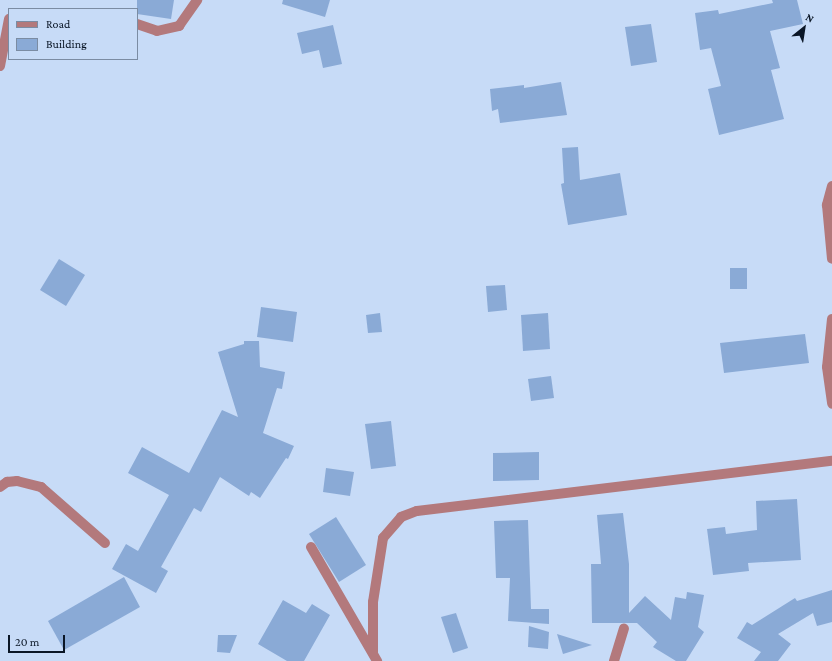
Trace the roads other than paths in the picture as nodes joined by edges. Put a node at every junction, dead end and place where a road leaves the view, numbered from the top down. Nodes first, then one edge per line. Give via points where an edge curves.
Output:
1 (197, 0) edge
2 (8, 24) edge
3 (138, 24) edge
4 (0, 66) edge
5 (832, 186) edge
6 (832, 259) edge
7 (832, 319) edge
8 (832, 404) edge
9 (832, 461) edge
10 (0, 487) edge
11 (105, 543) dead end
12 (311, 547) dead end
13 (624, 628) dead end
14 (375, 656) edge
15 (614, 661) edge

1 - 3 street via 179,26 157,31
2 - 4 street
5 - 6 street via 827,205
7 - 8 street via 827,367
9 - 14 street via 417,511 401,517 383,538 373,602
10 - 11 street via 7,482 17,481 41,487
12 - 14 street
13 - 15 street

